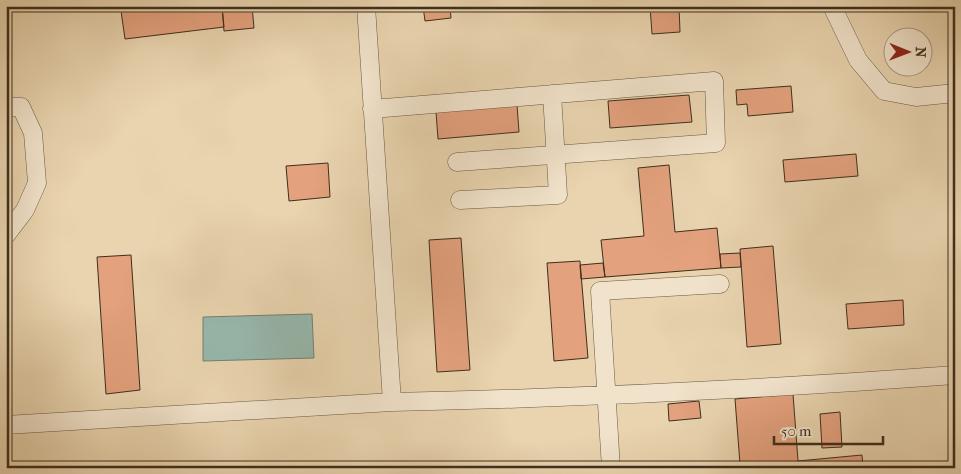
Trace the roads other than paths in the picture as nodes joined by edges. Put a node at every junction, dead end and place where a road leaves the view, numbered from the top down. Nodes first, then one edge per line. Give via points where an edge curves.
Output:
1 (366, 6) edge
2 (832, 6) edge
3 (955, 93) edge
4 (552, 94) junction
5 (6, 107) edge
6 (372, 110) junction
7 (556, 154) junction
8 (457, 162) dead end
9 (460, 200) dead end
10 (6, 235) edge
11 (720, 284) dead end
12 (955, 375) edge
13 (606, 396) junction
14 (392, 402) junction
15 (6, 425) edge
16 (611, 468) edge

1 - 6 street
2 - 3 street via 858,60 884,92 916,97
4 - 6 street
4 - 7 street
4 - 7 street via 714,81 716,142
5 - 10 street via 21,107 33,132 37,183 26,210
6 - 14 street
7 - 8 street
7 - 9 street via 558,195
11 - 13 street via 600,291
12 - 13 street
13 - 14 street
13 - 16 street
14 - 15 street

